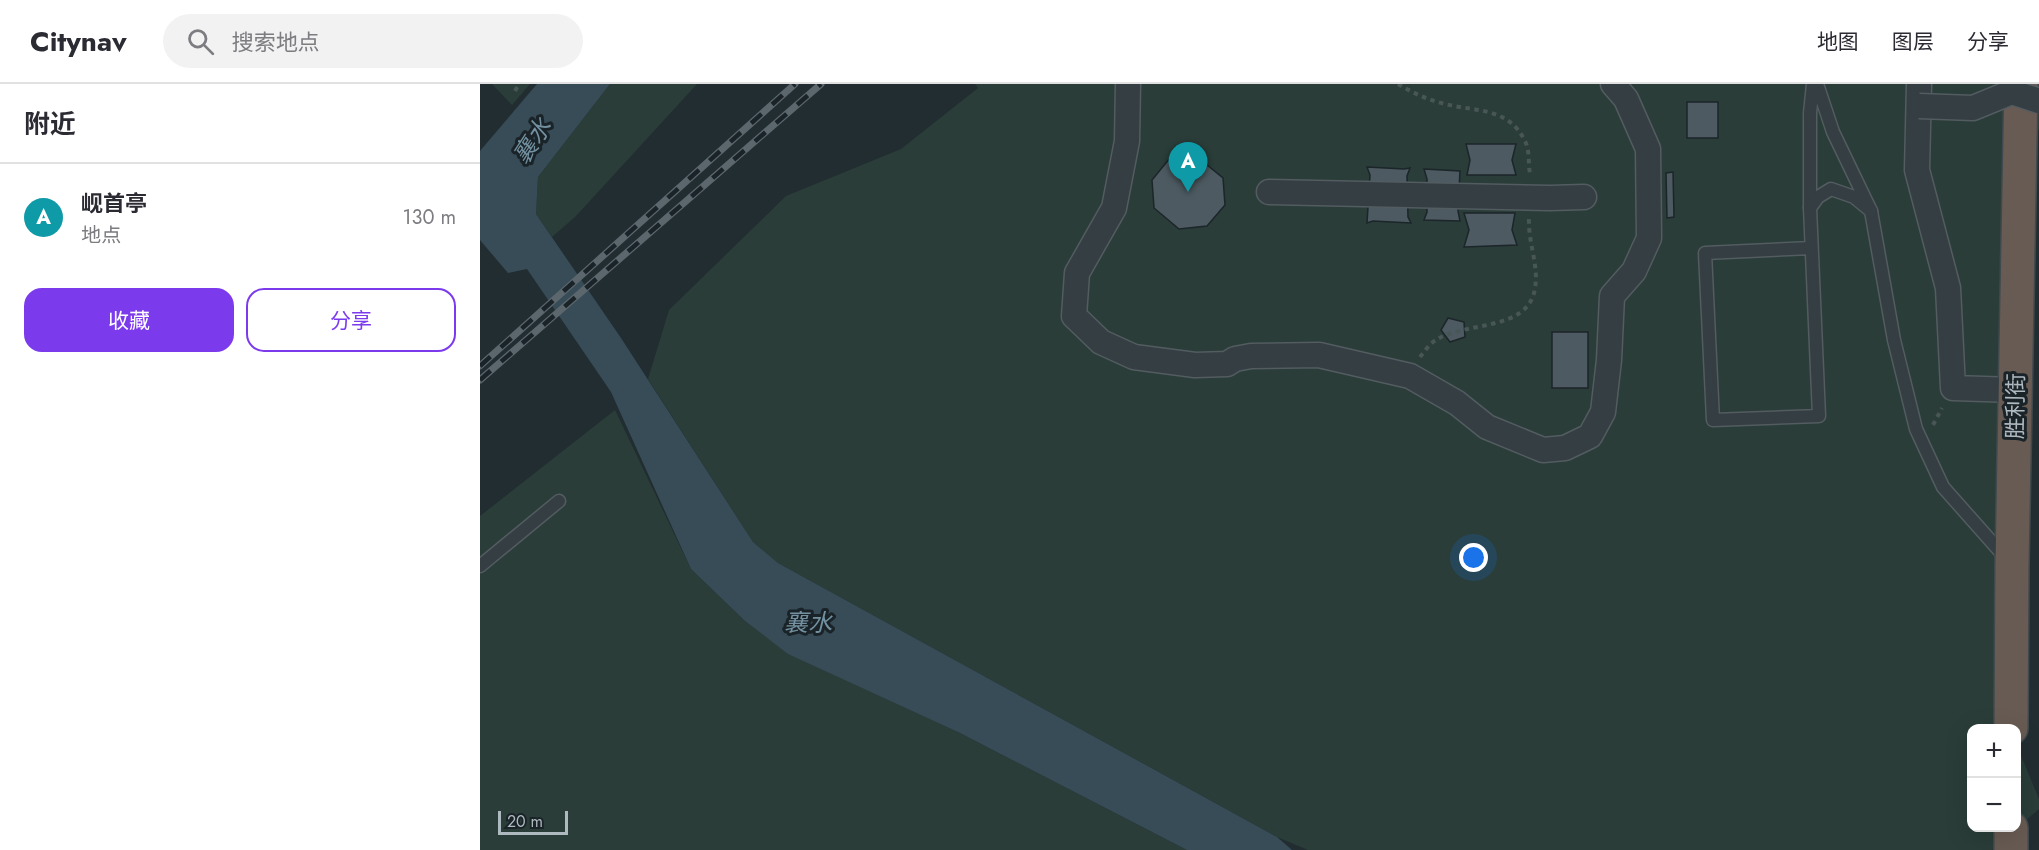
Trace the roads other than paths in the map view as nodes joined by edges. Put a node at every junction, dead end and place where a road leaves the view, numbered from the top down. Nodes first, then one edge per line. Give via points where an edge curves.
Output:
1 (1128, 84) edge
2 (1815, 84) edge
3 (2021, 84) edge
4 (1627, 89) edge
5 (1919, 95) edge
6 (2039, 101) edge
7 (1269, 192) dead end
8 (1584, 197) dead end
9 (1810, 208) junction
10 (1871, 211) junction
11 (1811, 248) junction
12 (2015, 390) junction
13 (560, 501) dead end
14 (2012, 564) junction
15 (480, 566) edge
16 (2011, 724) edge
17 (2011, 832) edge
18 (2011, 850) edge

1 - 4 street via 1127,141 1114,208 1077,273 1074,316 1101,342 1134,357 1195,365 1227,364 1251,356 1319,355 1410,376 1457,403 1487,427 1543,450 1565,448 1590,436 1604,412 1612,296 1634,271 1648,238 1648,149
2 - 9 lane via 1810,113
2 - 10 lane
3 - 12 highway, 胜利街
5 - 6 street, bridge via 1973,108 2012,92
5 - 12 street via 1917,170 1948,288 1953,388
7 - 8 street
9 - 10 lane via 1831,189 1854,197
9 - 11 lane
10 - 14 lane via 1894,340 1916,429 1943,487
11 - 11 lane via 1819,416 1713,420 1705,253
12 - 14 highway, 胜利街
13 - 15 lane
14 - 16 highway, 胜利街
17 - 18 highway

